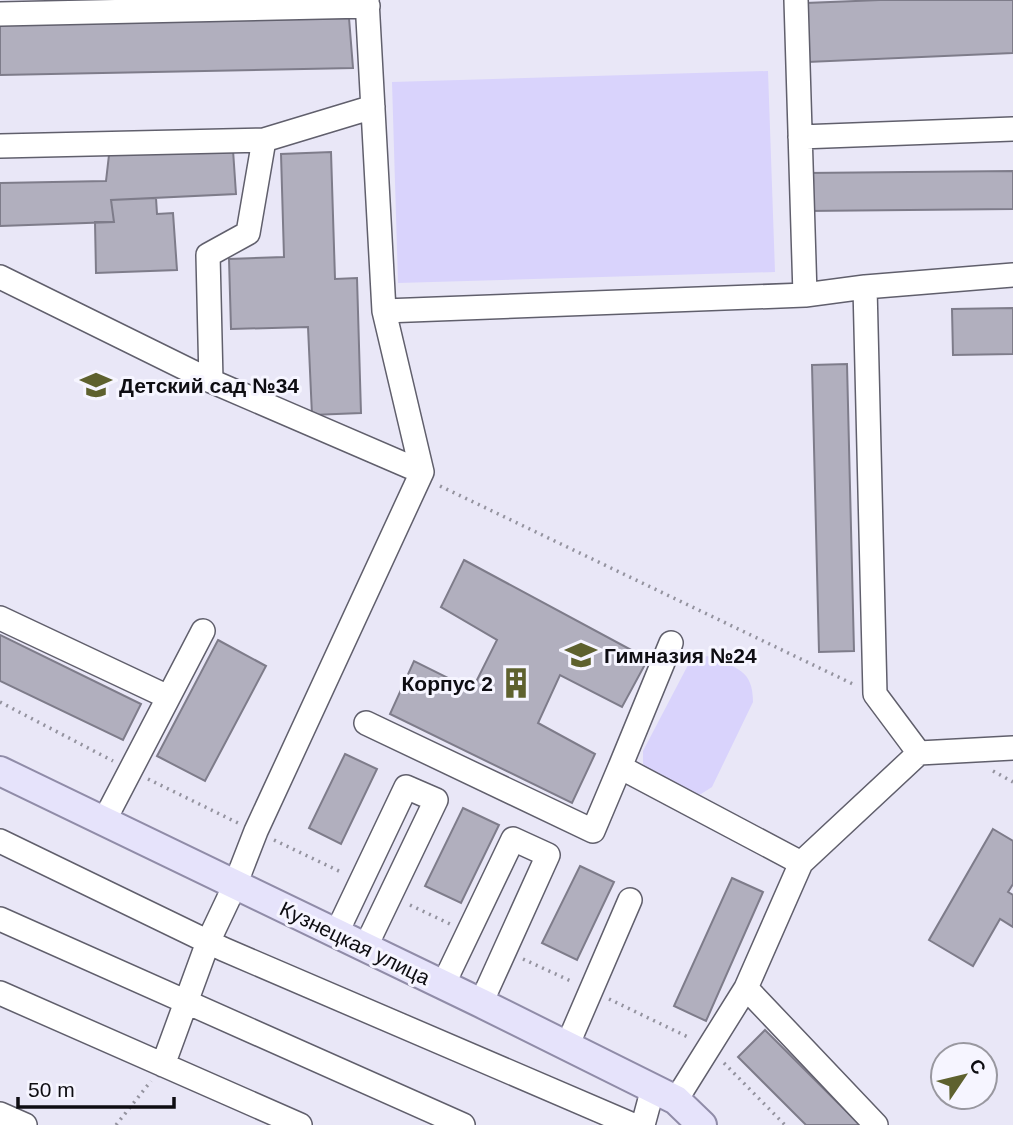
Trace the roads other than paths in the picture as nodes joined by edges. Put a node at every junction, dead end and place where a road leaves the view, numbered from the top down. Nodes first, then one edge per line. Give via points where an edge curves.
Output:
1 (796, 0) edge
2 (368, 3) edge
3 (0, 14) edge
4 (373, 107) junction
5 (1013, 129) edge
6 (800, 137) junction
7 (264, 140) junction
8 (0, 146) edge
9 (1013, 275) edge
10 (0, 277) edge
11 (865, 287) junction
12 (805, 295) junction
13 (384, 311) junction
14 (211, 381) junction
15 (431, 479) junction
16 (0, 618) edge
17 (203, 631) dead end
18 (671, 643) dead end
19 (168, 697) junction
20 (366, 723) dead end
21 (1013, 748) edge
22 (919, 753) junction
23 (620, 767) junction
24 (0, 771) edge
25 (104, 821) junction
26 (0, 841) edge
27 (801, 863) junction
28 (235, 885) junction
29 (630, 900) dead end
30 (0, 919) edge
31 (335, 934) junction
32 (208, 942) junction
33 (365, 948) junction
34 (443, 985) junction
35 (746, 988) junction
36 (0, 993) edge
37 (185, 1002) junction
38 (481, 1003) junction
39 (567, 1045) junction
40 (163, 1065) junction
41 (665, 1094) junction
42 (0, 1114) edge
43 (25, 1125) edge
44 (300, 1125) edge
45 (463, 1125) edge
46 (633, 1125) edge
47 (643, 1125) edge
48 (702, 1125) edge
49 (876, 1125) edge

1 - 6 street
2 - 3 street
2 - 4 street
4 - 7 street
4 - 13 street
5 - 6 street
6 - 12 street
7 - 8 street
7 - 14 street via 248,233 208,255
9 - 11 street
10 - 14 street
11 - 12 street
11 - 22 street via 875,694
12 - 13 street
13 - 15 street
14 - 15 street
15 - 28 street via 256,831
16 - 19 street
17 - 19 street
18 - 23 street
19 - 25 street
20 - 23 street via 593,831
21 - 22 street
22 - 27 street
23 - 27 street
24 - 25 main road, Кузнецкая улица
25 - 28 main road, Кузнецкая улица
26 - 32 street
27 - 35 street
28 - 31 main road, Кузнецкая улица
28 - 32 street
29 - 39 street
30 - 37 street
31 - 33 main road, Кузнецкая улица
31 - 33 street via 406,786 436,800
32 - 37 street
32 - 46 street
33 - 34 main road, Кузнецкая улица
34 - 38 main road, Кузнецкая улица
34 - 38 street via 513,839 548,855
35 - 41 street
35 - 49 street
36 - 40 street
37 - 40 street
37 - 45 street
38 - 39 main road, Кузнецкая улица
39 - 41 main road, Кузнецкая улица
40 - 44 street
41 - 47 street
41 - 48 main road, Кузнецкая улица
42 - 43 street

